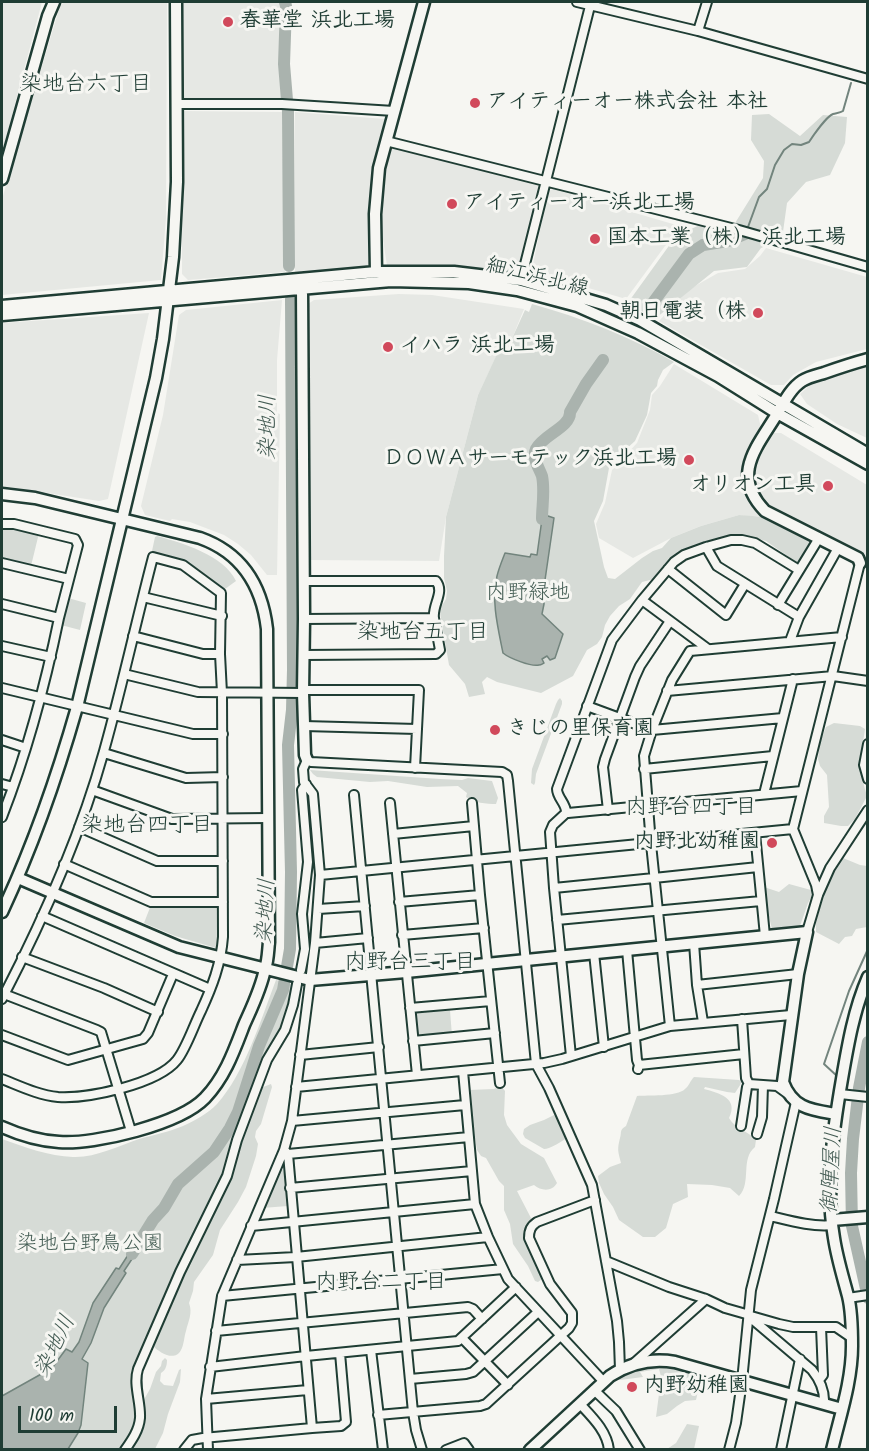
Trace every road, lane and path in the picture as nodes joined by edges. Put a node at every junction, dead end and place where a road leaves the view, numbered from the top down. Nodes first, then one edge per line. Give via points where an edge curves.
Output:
1 (54, 2) edge
2 (176, 2) edge
3 (424, 2) edge
4 (577, 2) edge
5 (707, 2) edge
6 (591, 3) edge
7 (698, 31) junction
8 (867, 79) edge
9 (176, 104) junction
10 (394, 111) junction
11 (387, 141) junction
12 (2, 179) edge
13 (547, 181) junction
14 (867, 267) edge
15 (376, 272) junction
16 (521, 280) junction
17 (293, 286) junction
18 (169, 296) junction
19 (2, 306) edge
20 (2, 315) edge
21 (867, 359) edge
22 (780, 409) junction
23 (867, 454) edge
24 (867, 464) edge
25 (2, 494) edge
26 (122, 518) junction
27 (2, 524) edge
28 (819, 538) junction
29 (706, 548) junction
30 (838, 548) junction
31 (2, 563) edge
32 (863, 565) edge
33 (669, 569) junction
34 (799, 570) junction
35 (69, 579) junction
36 (304, 581) junction
37 (745, 584) junction
38 (143, 597) junction
39 (642, 600) junction
40 (2, 604) edge
41 (778, 605) junction
42 (222, 616) junction
43 (799, 617) junction
44 (59, 618) junction
45 (434, 618) junction
46 (304, 619) junction
47 (670, 621) junction
48 (133, 636) junction
49 (842, 637) junction
50 (697, 641) junction
51 (790, 641) junction
52 (2, 646) edge
53 (708, 649) junction
54 (690, 651) junction
55 (220, 654) junction
56 (304, 656) junction
57 (51, 657) junction
58 (124, 675) junction
59 (833, 676) junction
60 (793, 679) junction
61 (867, 681) edge
62 (2, 688) edge
63 (302, 692) junction
64 (667, 692) junction
65 (222, 693) junction
66 (267, 693) junction
67 (41, 698) junction
68 (586, 706) junction
69 (77, 707) junction
70 (113, 715) junction
71 (619, 718) junction
72 (783, 718) junction
73 (304, 726) junction
74 (417, 729) junction
75 (652, 730) junction
76 (223, 734) junction
77 (2, 740) edge
78 (867, 744) edge
79 (26, 748) junction
80 (104, 753) junction
81 (773, 756) junction
82 (307, 760) junction
83 (415, 768) junction
84 (644, 769) junction
85 (223, 777) junction
86 (867, 778) edge
87 (2, 784) edge
88 (306, 784) junction
89 (13, 787) junction
90 (92, 790) junction
91 (802, 791) junction
92 (764, 794) junction
93 (354, 795) dead end
94 (390, 803) dead end
95 (472, 803) dead end
96 (647, 806) junction
97 (565, 809) junction
98 (608, 810) junction
99 (867, 810) edge
100 (2, 817) edge
101 (268, 818) junction
102 (223, 819) junction
103 (474, 826) junction
104 (79, 827) junction
105 (793, 829) junction
106 (755, 833) junction
107 (393, 834) junction
108 (651, 844) junction
109 (552, 853) junction
110 (516, 857) junction
111 (477, 860) junction
112 (223, 861) junction
113 (64, 864) junction
114 (396, 867) junction
115 (758, 867) junction
116 (362, 871) junction
117 (320, 875) junction
118 (18, 878) junction
119 (654, 878) junction
120 (554, 888) junction
121 (53, 893) junction
122 (480, 895) junction
123 (818, 895) junction
124 (760, 901) junction
125 (223, 902) junction
126 (399, 902) junction
127 (364, 906) junction
128 (318, 909) junction
129 (658, 911) junction
130 (2, 912) edge
131 (42, 916) junction
132 (557, 920) junction
133 (484, 927) junction
134 (807, 932) junction
135 (402, 935) junction
136 (765, 936) junction
137 (368, 938) junction
138 (315, 943) junction
139 (694, 943) junction
140 (661, 947) junction
141 (627, 950) junction
142 (594, 953) junction
143 (562, 956) junction
144 (22, 957) junction
145 (221, 959) junction
146 (526, 960) junction
147 (487, 964) junction
148 (266, 969) junction
149 (406, 972) junction
150 (173, 974) junction
151 (371, 975) junction
152 (798, 975) junction
153 (298, 977) junction
154 (867, 977) edge
155 (310, 980) junction
156 (697, 985) junction
157 (210, 990) junction
158 (3, 996) edge
159 (491, 1001) junction
160 (410, 1008) junction
161 (158, 1012) junction
162 (791, 1015) junction
163 (742, 1019) junction
164 (703, 1022) junction
165 (670, 1026) junction
166 (495, 1033) junction
167 (2, 1035) edge
168 (636, 1037) junction
169 (413, 1041) junction
170 (379, 1047) junction
171 (604, 1047) junction
172 (107, 1050) junction
173 (744, 1054) junction
174 (300, 1055) junction
175 (571, 1056) junction
176 (536, 1064) junction
177 (498, 1067) junction
178 (463, 1071) junction
179 (417, 1075) junction
180 (382, 1078) junction
181 (2, 1079) edge
182 (500, 1083) dead end
183 (749, 1084) junction
184 (763, 1085) junction
185 (296, 1087) junction
186 (118, 1089) junction
187 (843, 1094) junction
188 (792, 1098) junction
189 (867, 1098) edge
190 (465, 1105) junction
191 (385, 1113) junction
192 (836, 1114) junction
193 (292, 1121) junction
194 (741, 1126) dead end
195 (2, 1127) edge
196 (131, 1131) junction
197 (757, 1134) dead end
198 (469, 1137) junction
199 (388, 1145) junction
200 (286, 1152) junction
201 (279, 1164) junction
202 (472, 1171) junction
203 (289, 1174) junction
204 (391, 1179) junction
205 (290, 1188) junction
206 (594, 1200) junction
207 (475, 1204) junction
208 (394, 1213) junction
209 (770, 1216) junction
210 (865, 1217) edge
211 (835, 1222) junction
212 (293, 1223) junction
213 (251, 1226) junction
214 (488, 1237) junction
215 (397, 1247) junction
216 (296, 1257) junction
217 (237, 1260) junction
218 (606, 1261) junction
219 (503, 1269) junction
220 (402, 1280) junction
221 (516, 1287) junction
222 (300, 1290) junction
223 (867, 1295) edge
224 (222, 1296) junction
225 (851, 1298) junction
226 (706, 1299) junction
227 (538, 1312) junction
228 (405, 1313) junction
229 (749, 1316) junction
230 (482, 1319) junction
231 (303, 1323) junction
232 (781, 1325) junction
233 (821, 1327) junction
234 (216, 1331) junction
235 (560, 1336) junction
236 (773, 1336) junction
237 (462, 1338) junction
238 (852, 1338) junction
239 (407, 1346) junction
240 (371, 1350) junction
241 (340, 1353) junction
242 (306, 1356) junction
243 (800, 1359) junction
244 (485, 1361) junction
245 (633, 1364) junction
246 (210, 1367) junction
247 (620, 1370) junction
248 (410, 1379) junction
249 (819, 1380) junction
250 (742, 1381) junction
251 (603, 1382) junction
252 (508, 1385) junction
253 (308, 1390) junction
254 (594, 1390) junction
255 (792, 1395) junction
256 (206, 1399) junction
257 (579, 1404) junction
258 (825, 1404) junction
259 (842, 1409) junction
260 (414, 1412) junction
261 (378, 1415) junction
262 (312, 1428) junction
263 (208, 1438) junction
264 (125, 1449) edge
265 (184, 1449) edge
266 (208, 1449) edge
267 (382, 1449) edge
268 (422, 1449) edge
269 (446, 1449) edge
270 (469, 1449) edge
271 (530, 1449) edge
272 (609, 1449) edge
273 (640, 1449) edge
274 (729, 1449) edge
275 (781, 1449) edge
276 (832, 1449) edge

1 - 12 street
2 - 9 street
3 - 10 street
4 - 6 street
5 - 7 street
6 - 7 street
6 - 13 street
7 - 8 street
9 - 10 street via 282,104
9 - 18 street via 177,182
10 - 11 street
11 - 13 street
11 - 15 street via 376,191
13 - 14 street
13 - 16 street
15 - 16 street, 細江浜北線 via 454,272
15 - 17 street, 細江浜北線
16 - 22 street, 細江浜北線 via 606,305 640,320
17 - 18 street, 細江浜北線
17 - 22 street, 細江浜北線 via 425,281 517,290 577,306 638,333
17 - 36 street
18 - 19 street
18 - 20 street
18 - 26 street via 156,378
21 - 22 street via 802,381
22 - 23 street, 細江浜北線
22 - 24 street, 細江浜北線
22 - 28 street via 750,460 750,488 765,511
25 - 26 street
26 - 66 street via 206,540 245,570 266,617
26 - 69 street
27 - 35 street via 75,539 78,545
28 - 30 street
28 - 34 street
29 - 33 street via 679,558
29 - 34 street via 731,540 751,542
29 - 37 street via 717,566
30 - 32 street
30 - 43 street
31 - 35 street
32 - 49 street
33 - 37 street via 726,615
33 - 39 street
34 - 41 street
35 - 44 street
36 - 45 street via 436,581 440,593
36 - 46 street
37 - 41 street
38 - 42 street
38 - 42 street via 153,557 183,565 221,593
38 - 48 street
39 - 47 street
39 - 68 street via 612,640
40 - 44 street
41 - 43 street
42 - 55 street
43 - 51 street
44 - 57 street
45 - 46 street
45 - 56 street via 440,650 436,654
46 - 56 street
47 - 50 street
47 - 71 street via 640,666
48 - 55 street via 203,654
48 - 58 street
49 - 51 street
49 - 59 street
50 - 53 street
50 - 54 street
51 - 53 street
52 - 57 street
53 - 54 street
54 - 64 street
55 - 65 street
56 - 63 street
57 - 67 street
58 - 65 street via 195,692
58 - 70 street
59 - 60 street
59 - 61 street
59 - 91 street
60 - 64 street
60 - 72 street
62 - 67 street
63 - 66 street
63 - 73 street
63 - 74 street via 419,690
64 - 75 street
65 - 66 street
65 - 76 street
66 - 101 street
67 - 69 street
67 - 79 street
68 - 71 street
68 - 97 street via 556,789
69 - 70 street
69 - 118 street via 50,796
70 - 76 street via 193,734
70 - 80 street
71 - 75 street
71 - 98 street via 603,767
72 - 75 street
72 - 81 street
73 - 74 street
73 - 82 street
74 - 83 street
75 - 84 street
76 - 85 street
77 - 79 street
78 - 86 street
79 - 89 street
80 - 85 street via 186,777
80 - 90 street
81 - 84 street
81 - 92 street
82 - 83 street
82 - 88 street via 303,769
83 - 110 street via 507,775
84 - 96 street
85 - 102 street
87 - 89 street
88 - 117 street via 313,794
88 - 153 street via 302,790 308,862 302,914 305,949
89 - 100 street
90 - 102 street via 172,819
90 - 104 street
91 - 92 street
91 - 105 street
92 - 96 street
93 - 116 street
94 - 107 street
95 - 103 street
96 - 98 street
96 - 108 street
97 - 98 street
97 - 109 street via 551,829
99 - 123 street via 830,868
101 - 102 street
101 - 148 street
102 - 112 street
103 - 107 street
103 - 111 street
104 - 112 street via 156,861
104 - 113 street
105 - 106 street
105 - 123 street
106 - 108 street
106 - 115 street
107 - 114 street
108 - 109 street
108 - 119 street
109 - 110 street
109 - 120 street
110 - 111 street
110 - 146 street
111 - 114 street
111 - 122 street
112 - 125 street
113 - 121 street
113 - 125 street via 151,902
114 - 116 street
114 - 126 street
115 - 119 street
115 - 124 street
116 - 117 street
116 - 127 street
117 - 128 street
118 - 121 street
118 - 130 street
119 - 120 street
119 - 129 street
120 - 132 street
121 - 131 street
121 - 145 street via 179,947
122 - 126 street
122 - 133 street
123 - 134 street
124 - 129 street
124 - 136 street
125 - 145 street
126 - 135 street
127 - 128 street
127 - 137 street
128 - 138 street
129 - 132 street
129 - 140 street
131 - 144 street
131 - 150 street
132 - 143 street
133 - 135 street
133 - 147 street
134 - 136 street
134 - 152 street
135 - 149 street
136 - 139 street
137 - 138 street
137 - 151 street
138 - 155 street
139 - 140 street
139 - 156 street
140 - 141 street
140 - 165 street
141 - 142 street
141 - 168 street
142 - 143 street
142 - 171 street
143 - 146 street
143 - 175 street
144 - 158 street
144 - 161 street
145 - 148 street
145 - 157 street
146 - 147 street
146 - 176 street
147 - 149 street
147 - 159 street
148 - 153 street
148 - 196 street via 228,1065 206,1097 180,1115
149 - 151 street
149 - 160 street
150 - 157 street
150 - 161 street
151 - 155 street
151 - 170 street
152 - 156 street
152 - 162 street
153 - 155 street
153 - 264 street via 285,1030 267,1060 227,1176 138,1369 140,1419
154 - 187 street via 850,1032
155 - 174 street
156 - 164 street
157 - 186 street via 175,1063 154,1077
158 - 172 street via 99,1031
159 - 160 street
159 - 166 street
160 - 169 street
161 - 172 street via 145,1038
162 - 163 street
162 - 188 street via 783,1079
163 - 164 street
163 - 173 street
164 - 165 street
165 - 168 street
166 - 169 street
166 - 177 street
167 - 172 street via 66,1060
168 - 171 street
168 - 173 street via 639,1067
169 - 179 street
170 - 174 street
170 - 180 street
171 - 175 street
172 - 186 street
173 - 183 street
174 - 185 street
175 - 176 street
176 - 177 street
176 - 206 street via 592,1185
177 - 178 street
177 - 182 street
178 - 179 street
178 - 190 street
179 - 180 street
180 - 185 street
180 - 191 street
181 - 186 street via 60,1097
183 - 184 street
183 - 194 street
184 - 188 street via 779,1087
184 - 197 street via 762,1118
185 - 193 street
186 - 196 street
187 - 189 street
187 - 192 street
188 - 192 street via 809,1109
188 - 209 street
190 - 191 street
190 - 198 street
191 - 193 street
191 - 199 street
192 - 211 street via 831,1168
193 - 200 street
195 - 196 street via 32,1138 60,1142 92,1141
198 - 199 street
198 - 202 street
199 - 200 street
199 - 204 street
200 - 201 street
200 - 203 street
201 - 203 street
201 - 213 street
202 - 204 street
202 - 207 street
203 - 205 street
204 - 205 street
204 - 208 street
205 - 212 street
206 - 218 street
206 - 235 street via 537,1222 529,1233 550,1284 572,1313 572,1323
207 - 208 street
207 - 214 street
208 - 212 street
208 - 215 street
209 - 211 street via 820,1226
209 - 229 street via 751,1290
210 - 211 street
211 - 225 street via 838,1257
212 - 213 street
212 - 216 street
213 - 217 street
214 - 215 street
214 - 219 street
215 - 216 street
215 - 220 street
216 - 217 street
216 - 222 street
217 - 224 street
218 - 226 street
218 - 247 street
219 - 220 street
219 - 221 street
220 - 222 street
220 - 228 street
221 - 227 street
221 - 230 street
222 - 224 street
222 - 231 street
223 - 225 street
224 - 234 street
225 - 238 street
226 - 229 street
226 - 245 street
227 - 235 street
227 - 244 street
228 - 230 street via 468,1307
228 - 231 street
228 - 239 street
229 - 232 street
229 - 236 street
229 - 250 street
230 - 237 street
231 - 234 street
231 - 242 street
232 - 233 street
232 - 236 street
233 - 238 street via 838,1327
233 - 249 street via 823,1376
234 - 246 street
235 - 251 street
235 - 252 street
236 - 243 street
237 - 239 street
237 - 244 street
238 - 259 street via 851,1370
239 - 240 street
239 - 248 street
240 - 241 street
240 - 261 street
241 - 242 street
241 - 262 street via 346,1422 341,1426
242 - 246 street
242 - 253 street
243 - 249 street
243 - 255 street
244 - 248 street via 470,1373
244 - 252 street
245 - 247 street
245 - 250 street via 670,1361
246 - 256 street
247 - 251 street
248 - 260 street
249 - 258 street
250 - 255 street
250 - 274 street
251 - 254 street
252 - 260 street via 480,1406
253 - 256 street
253 - 262 street
254 - 257 street
254 - 273 street via 616,1412
255 - 258 street
255 - 275 street
256 - 263 street
257 - 271 street
257 - 272 street via 596,1421
258 - 259 street
259 - 276 street
260 - 261 street
260 - 268 street
261 - 267 street
262 - 263 street
263 - 265 street via 192,1440
263 - 266 street
269 - 270 street via 464,1443

